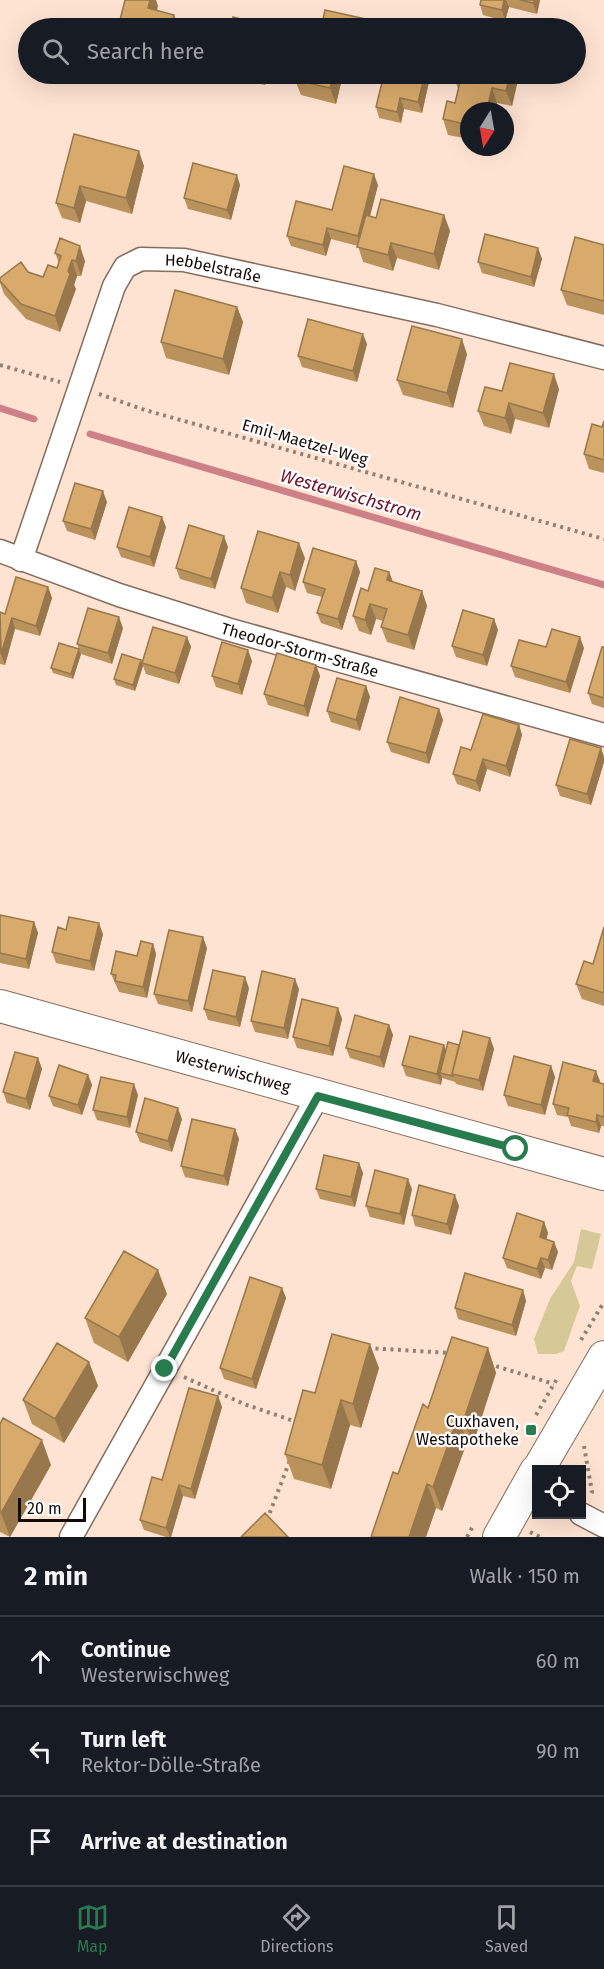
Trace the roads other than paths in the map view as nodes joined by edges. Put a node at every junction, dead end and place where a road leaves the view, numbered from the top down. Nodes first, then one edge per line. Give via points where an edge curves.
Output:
1 (604, 358) edge
2 (0, 551) edge
3 (21, 560) junction
4 (604, 735) edge
5 (0, 1006) edge
6 (318, 1096) junction
7 (604, 1174) edge
8 (604, 1358) edge
9 (542, 1465) edge
10 (532, 1482) edge
11 (586, 1508) edge
12 (604, 1526) edge
13 (70, 1537) edge
14 (499, 1537) edge

1 - 3 street, Hebbelstraße via 437,315 184,260 141,259 125,267 114,286
2 - 3 street, Theodor-Storm-Straße
3 - 4 street, Theodor-Storm-Straße via 227,629
5 - 6 street, Westerwischweg
6 - 7 street, Westerwischweg
6 - 13 street
8 - 9 street
10 - 14 street
11 - 12 street

